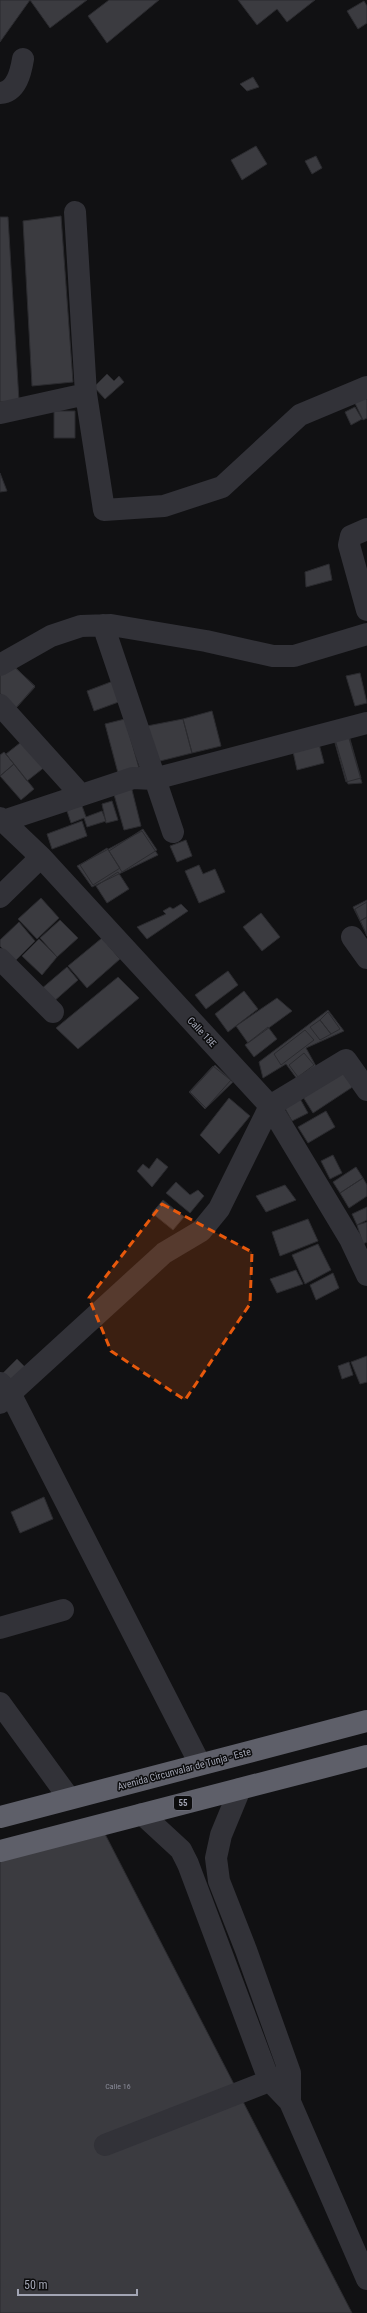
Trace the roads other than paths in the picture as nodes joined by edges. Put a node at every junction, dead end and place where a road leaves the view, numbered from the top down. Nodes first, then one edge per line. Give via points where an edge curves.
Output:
1 (23, 59) dead end
2 (0, 94) edge
3 (75, 212) dead end
4 (367, 387) edge
5 (86, 394) junction
6 (0, 413) edge
7 (367, 529) edge
8 (367, 610) edge
9 (103, 625) junction
10 (367, 634) edge
11 (0, 665) edge
12 (0, 705) edge
13 (367, 724) edge
14 (154, 779) junction
15 (81, 795) junction
16 (2, 819) edge
17 (173, 832) dead end
18 (41, 857) junction
19 (0, 898) edge
20 (352, 937) dead end
21 (367, 958) edge
22 (0, 959) edge
23 (52, 1012) dead end
24 (367, 1090) edge
25 (270, 1106) junction
26 (367, 1275) edge
27 (4, 1394) edge
28 (63, 1610) dead end
29 (0, 1628) edge
30 (0, 1703) edge
31 (367, 1721) edge
32 (367, 1756) edge
33 (200, 1764) junction
34 (240, 1789) junction
35 (69, 1798) junction
36 (142, 1814) junction
37 (0, 1816) edge
38 (0, 1851) edge
39 (260, 1988) junction
40 (236, 1996) junction
41 (290, 2073) junction
42 (269, 2080) junction
43 (290, 2102) junction
44 (105, 2145) dead end
45 (367, 2279) edge

1 - 2 street via 19,79
3 - 5 street
4 - 5 street via 300,415 222,486 164,506 104,510
5 - 6 street
7 - 8 street via 351,536 349,545
9 - 10 street via 206,641 274,656 294,656
9 - 11 street via 81,626 51,636
9 - 14 street
12 - 15 street
13 - 14 street
14 - 15 street via 133,778
14 - 17 street
15 - 16 street
16 - 18 street, Calle 18E
18 - 19 street
18 - 25 street, Calle 18E
20 - 21 street
22 - 23 street
24 - 25 street via 346,1060
25 - 26 street, Calle 18E via 350,1239
25 - 27 street via 218,1209 201,1231 164,1253
27 - 33 street
28 - 29 street
30 - 35 street
31 - 33 highway, Avenida Circunvalar de Tunja - Este
32 - 34 highway, 55
33 - 35 highway, Avenida Circunvalar de Tunja - Este
34 - 36 highway, 55
34 - 39 street via 221,1835 216,1858 218,1882
35 - 37 highway, Avenida Circunvalar de Tunja - Este
36 - 38 highway, 55
36 - 40 street via 181,1850
39 - 40 street
39 - 41 street
40 - 42 street
41 - 42 street
41 - 43 street
42 - 43 street
42 - 44 street
43 - 45 street

